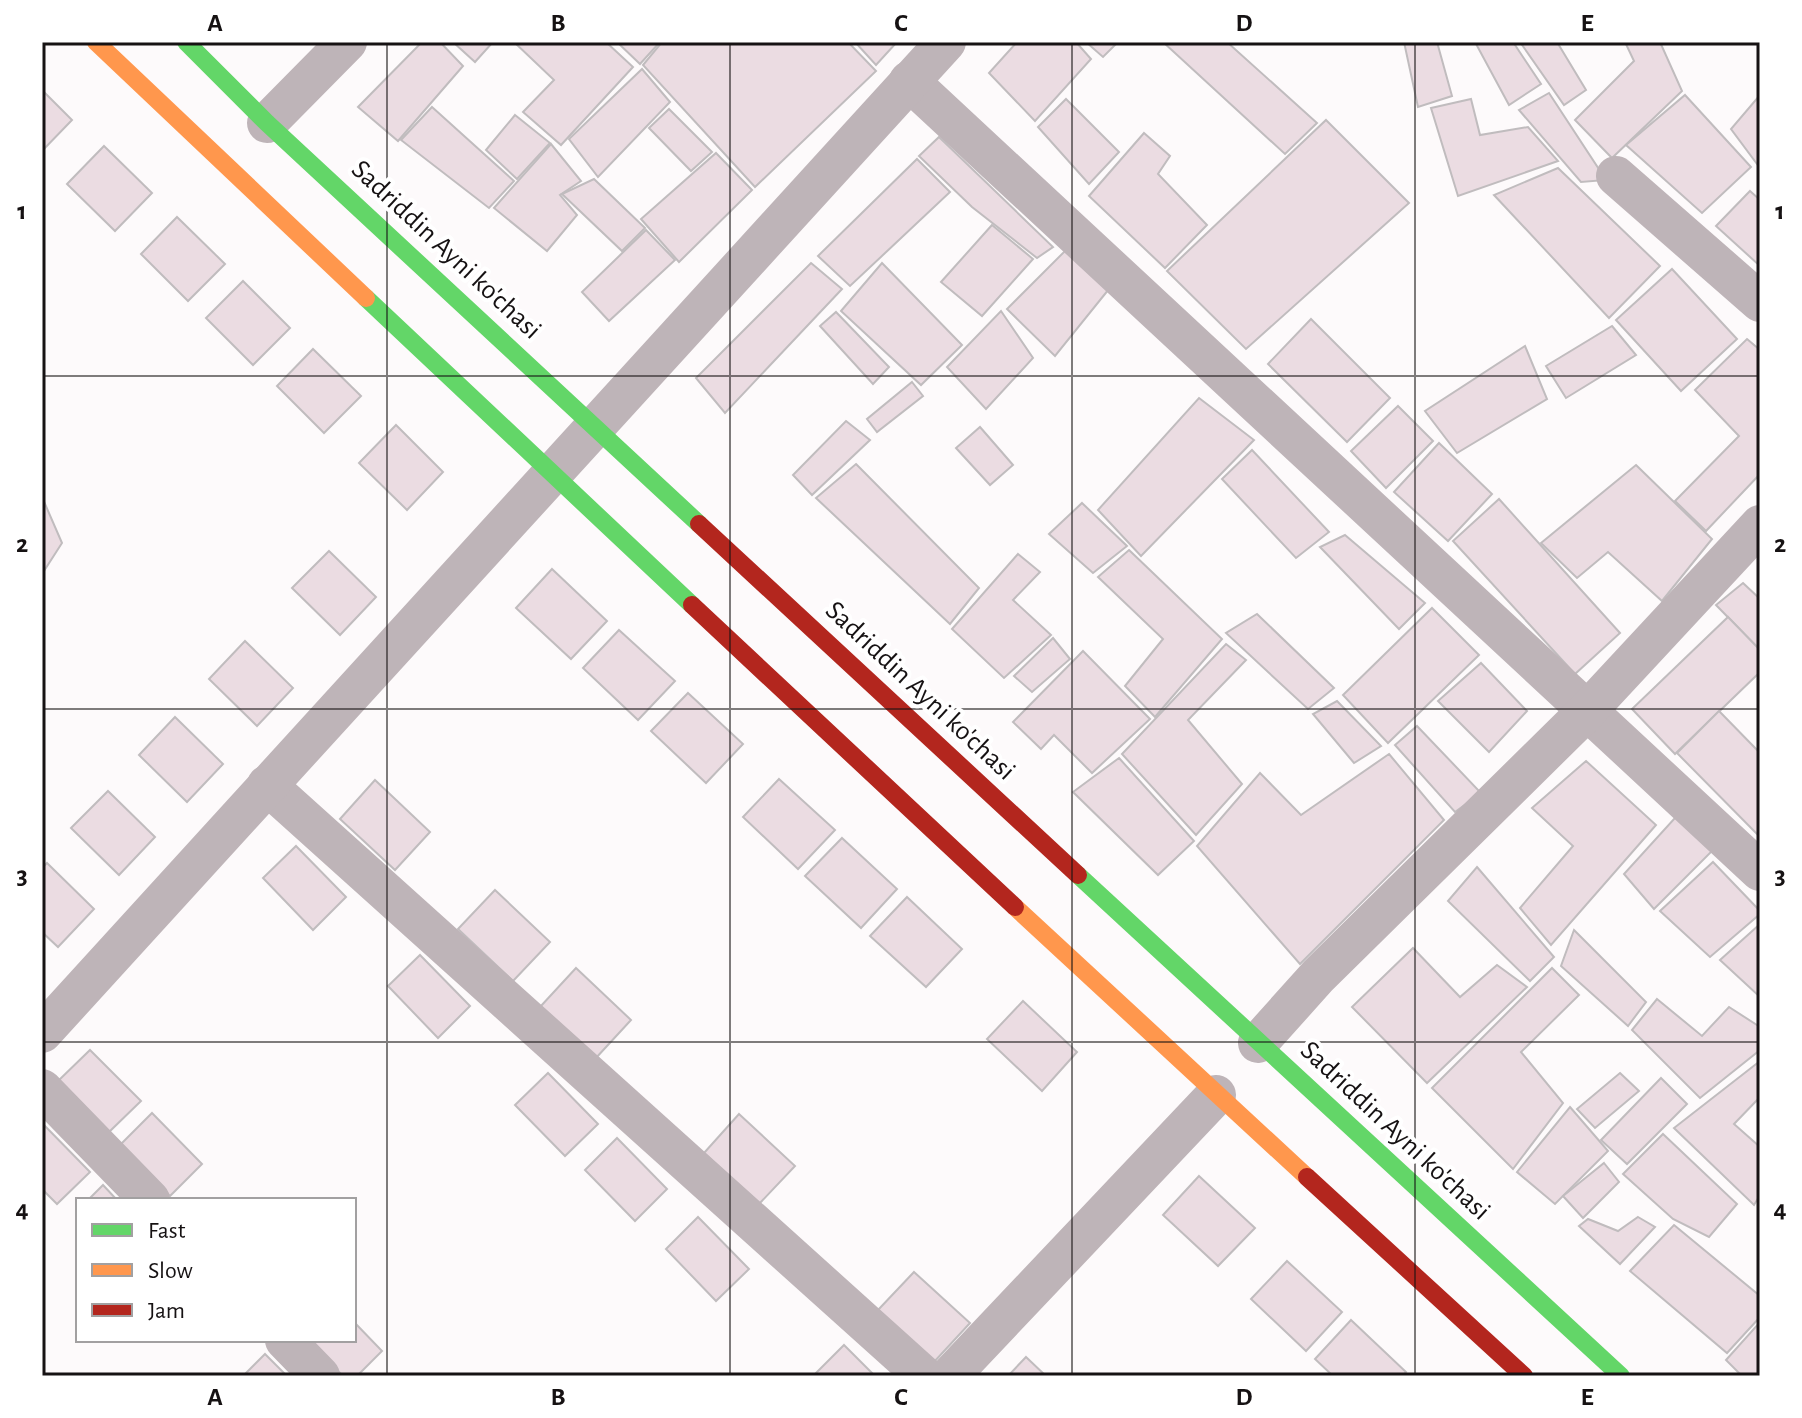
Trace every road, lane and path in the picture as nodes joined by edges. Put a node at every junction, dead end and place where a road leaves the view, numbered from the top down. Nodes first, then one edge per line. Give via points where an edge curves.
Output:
1 (96, 42) edge
2 (186, 42) edge
3 (347, 42) edge
4 (946, 42) edge
5 (909, 81) junction
6 (267, 123) junction
7 (1616, 176) dead end
8 (1760, 302) edge
9 (596, 428) junction
10 (553, 476) junction
11 (1760, 525) edge
12 (1588, 710) junction
13 (267, 785) junction
14 (1760, 871) edge
15 (42, 1033) edge
16 (1254, 1048) junction
17 (1224, 1085) junction
18 (42, 1089) edge
19 (148, 1198) edge
20 (287, 1342) edge
21 (320, 1376) edge
22 (924, 1376) edge
23 (950, 1376) edge
24 (1524, 1376) edge
25 (1621, 1376) edge

1 - 10 main road
2 - 6 main road, Sadriddin Ayni ko'chasi
3 - 6 street
4 - 5 street
5 - 9 street
5 - 12 street
6 - 9 main road, Sadriddin Ayni ko'chasi
7 - 8 street
9 - 10 street
9 - 16 main road, Sadriddin Ayni ko'chasi
10 - 13 street
10 - 17 main road
11 - 12 street
12 - 14 street
12 - 16 street via 1318,976
13 - 15 street
13 - 22 street
16 - 25 main road, Sadriddin Ayni ko'chasi
17 - 23 street
17 - 24 main road
18 - 19 street
20 - 21 street

